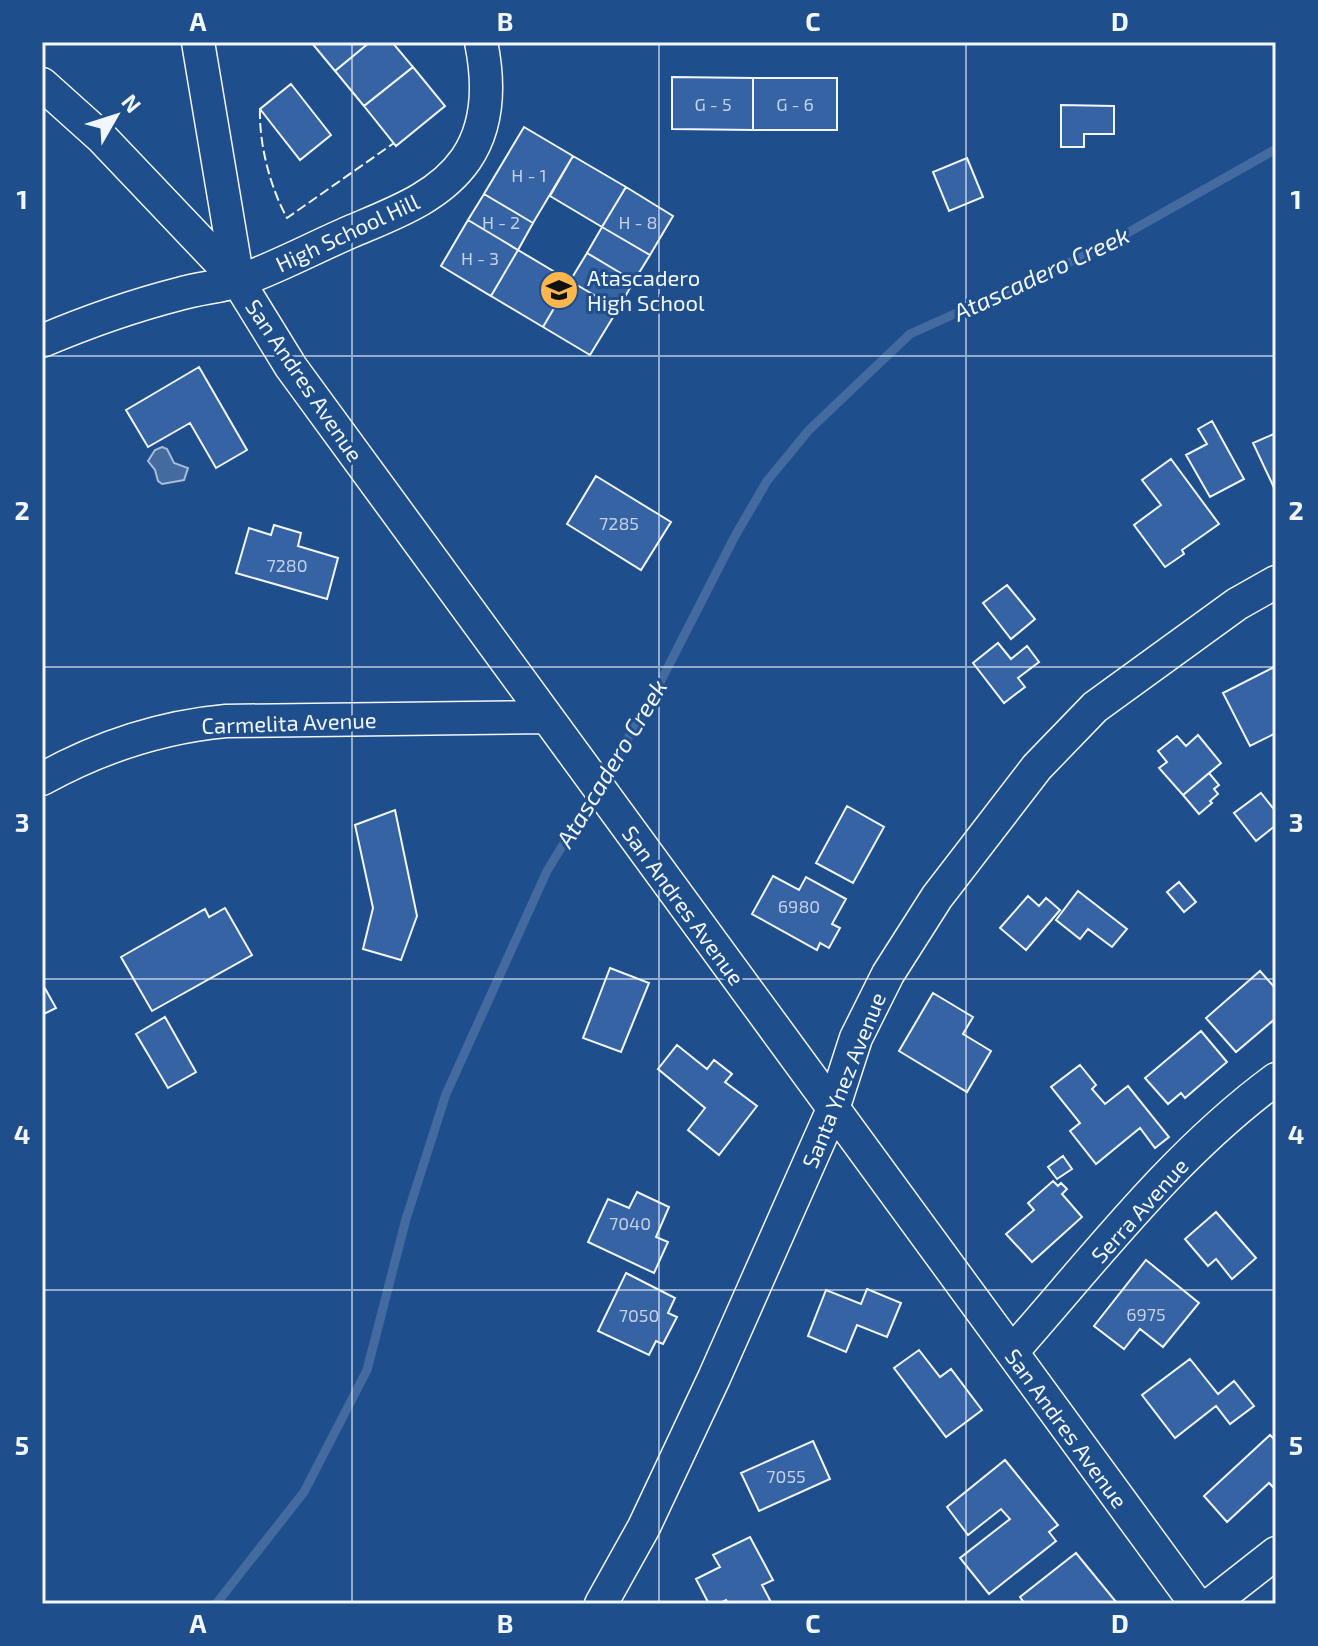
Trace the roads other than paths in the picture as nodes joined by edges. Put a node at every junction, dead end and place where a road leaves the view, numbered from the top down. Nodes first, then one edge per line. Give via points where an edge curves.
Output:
1 (198, 42) edge
2 (481, 42) edge
3 (42, 84) edge
4 (238, 281) junction
5 (42, 341) edge
6 (1276, 582) edge
7 (547, 717) junction
8 (42, 779) edge
9 (1276, 1079) edge
10 (833, 1109) junction
11 (1012, 1352) junction
12 (1276, 1553) edge
13 (601, 1604) edge
14 (1196, 1604) edge
15 (1211, 1604) edge

1 - 4 street, San Andres Avenue
2 - 4 street, High School Hill via 487,70 485,110 477,139 452,176 405,208
3 - 4 street via 101,137
4 - 5 street, High School Hill via 89,321
4 - 7 street, San Andres Avenue via 291,367
6 - 10 street, Santa Ynez Avenue via 1225,612 1095,707 1037,767 937,897 888,974 856,1038
7 - 8 street, Carmelita Avenue via 196,724 119,743
7 - 10 street, San Andres Avenue
9 - 11 street, Serra Avenue via 1157,1186
10 - 11 street, San Andres Avenue
10 - 13 street, Santa Ynez Avenue via 714,1378 644,1527
11 - 14 street, San Andres Avenue
12 - 15 street

